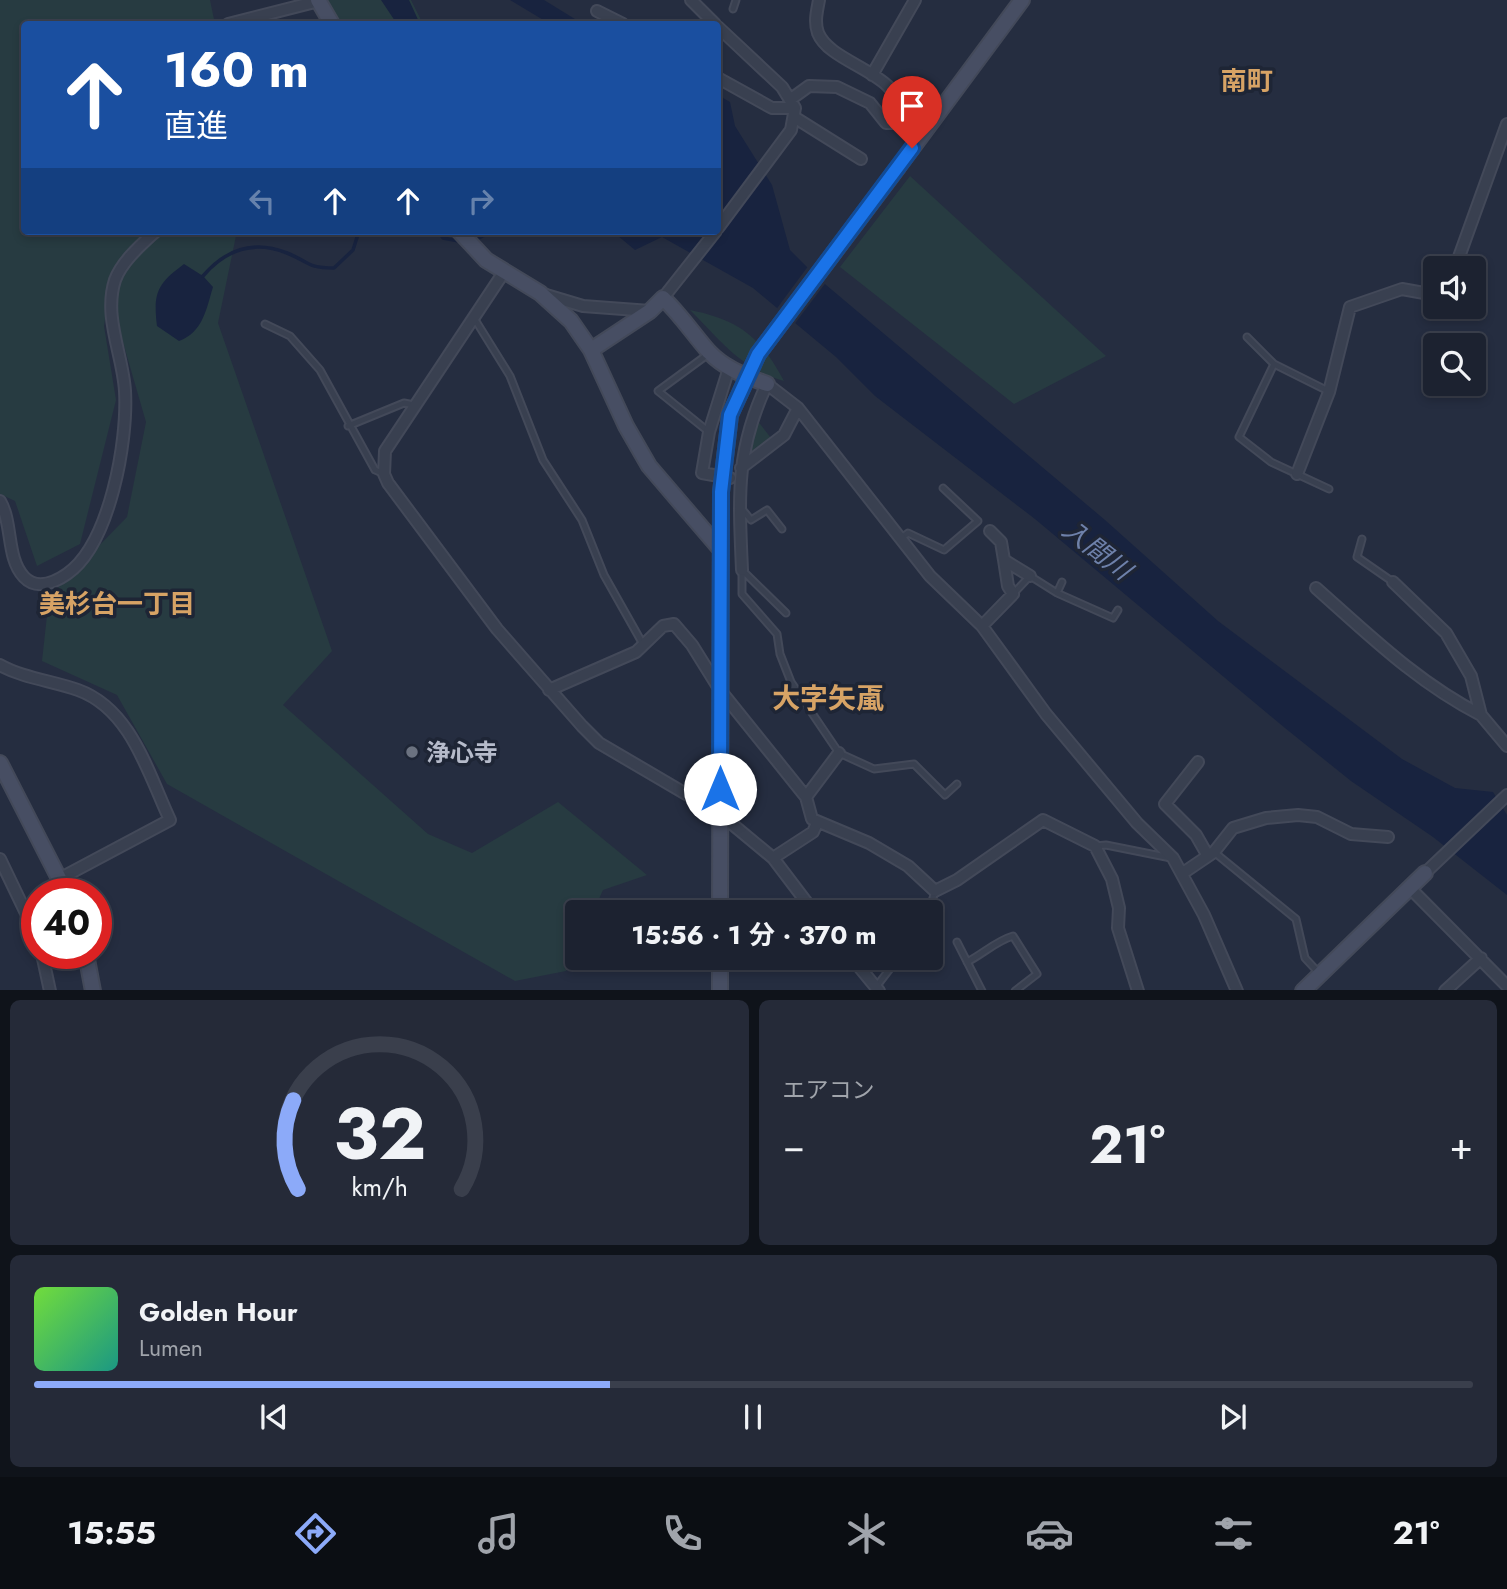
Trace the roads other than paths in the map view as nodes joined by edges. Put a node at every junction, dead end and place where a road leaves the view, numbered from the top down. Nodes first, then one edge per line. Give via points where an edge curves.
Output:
1 (691, 0) edge
2 (736, 0) edge
3 (819, 0) edge
4 (1022, 0) edge
5 (319, 1) edge
6 (912, 1) edge
7 (733, 9) dead end
8 (597, 10) dead end
9 (240, 21) edge
10 (330, 21) edge
11 (617, 21) edge
12 (711, 21) edge
13 (721, 31) edge
14 (872, 75) junction
15 (721, 80) edge
16 (793, 108) junction
17 (1507, 124) edge
18 (861, 159) dead end
19 (721, 225) edge
20 (152, 235) edge
21 (463, 235) edge
22 (713, 235) edge
23 (1459, 256) edge
24 (504, 272) junction
25 (540, 293) junction
26 (1423, 293) edge
27 (663, 298) junction
28 (650, 311) junction
29 (474, 318) junction
30 (265, 324) dead end
31 (1247, 337) dead end
32 (591, 350) junction
33 (710, 353) junction
34 (1274, 365) junction
35 (729, 368) junction
36 (767, 384) junction
37 (1329, 392) junction
38 (414, 405) junction
39 (798, 408) junction
40 (348, 426) junction
41 (709, 432) junction
42 (384, 474) junction
43 (740, 474) junction
44 (1297, 474) junction
45 (943, 488) dead end
46 (1329, 489) dead end
47 (0, 501) edge
48 (740, 507) junction
49 (782, 529) dead end
50 (990, 531) dead end
51 (900, 539) junction
52 (1362, 539) dead end
53 (720, 549) junction
54 (1004, 560) junction
55 (743, 570) junction
56 (1030, 576) junction
57 (1062, 582) dead end
58 (1393, 582) joint
59 (1316, 587) dead end
60 (1057, 593) junction
61 (1013, 594) junction
62 (1118, 610) dead end
63 (786, 613) dead end
64 (982, 626) junction
65 (644, 646) junction
66 (0, 665) edge
67 (549, 690) junction
68 (720, 690) junction
69 (1481, 715) junction
70 (1507, 746) edge
71 (839, 753) junction
72 (1198, 762) dead end
73 (0, 763) edge
74 (957, 785) dead end
75 (1507, 795) edge
76 (806, 797) junction
77 (720, 814) junction
78 (817, 823) junction
79 (1388, 837) dead end
80 (1095, 846) junction
81 (1211, 854) junction
82 (773, 858) junction
83 (1173, 858) junction
84 (0, 859) edge
85 (1183, 873) junction
86 (1425, 873) joint
87 (61, 878) joint
88 (1410, 888) junction
89 (935, 891) junction
90 (720, 900) edge
91 (805, 900) edge
92 (932, 900) edge
93 (21, 903) edge
94 (957, 942) dead end
95 (1480, 958) junction
96 (967, 962) junction
97 (45, 969) edge
98 (89, 969) edge
99 (720, 970) edge
100 (861, 970) edge
101 (890, 970) edge
102 (1320, 974) junction
103 (1507, 986) edge
104 (877, 989) edge
105 (1306, 989) edge
106 (50, 990) edge
107 (93, 990) edge
108 (720, 990) edge
109 (982, 990) edge
110 (1015, 990) edge
111 (1138, 990) edge
112 (1237, 990) edge
113 (1445, 990) edge

1 - 12 street
2 - 7 lane
3 - 14 street via 816,20 822,41
4 - 53 street, bridge via 758,354 730,415
5 - 9 street
5 - 10 street
6 - 14 street
8 - 11 street
13 - 16 street via 782,87
14 - 16 street via 896,96 901,107 898,123 886,123 870,103 837,87 809,86
15 - 16 street via 772,108
16 - 18 street
16 - 19 street via 791,130
17 - 23 street
20 - 47 street via 115,279 111,307 125,392 124,419 108,515 95,541 56,582 37,584 16,567
21 - 24 street
22 - 27 street
24 - 25 street
24 - 29 street
25 - 28 street via 583,306
25 - 32 street via 570,321
26 - 37 street via 1402,289 1350,307
27 - 28 street
27 - 33 street via 683,316
28 - 32 street
29 - 38 street
29 - 65 lane via 510,376 543,460 582,520 604,575
30 - 40 lane via 290,336 320,370
31 - 34 lane
32 - 53 street via 643,456
33 - 35 street
33 - 41 lane via 658,391
34 - 37 lane
34 - 44 lane via 1239,437 1271,462
35 - 36 street
35 - 41 street
36 - 39 street
36 - 43 street via 746,436
37 - 44 street
38 - 40 lane via 404,402
38 - 42 street via 385,451
39 - 43 street via 784,435
39 - 51 street
40 - 42 lane via 375,470
41 - 43 street via 702,473
42 - 67 street via 489,619
43 - 48 street
44 - 46 lane
45 - 51 lane via 978,521 944,550 908,533
48 - 49 lane via 751,520 767,510
48 - 55 street
50 - 54 street via 1001,542
51 - 64 street via 930,576
52 - 58 lane via 1357,556
53 - 68 street
54 - 56 street
54 - 61 street
55 - 63 lane
55 - 71 lane via 742,594 777,634 791,682
56 - 60 lane
56 - 61 lane
57 - 60 lane
58 - 69 street via 1446,633 1471,676
59 - 69 street via 1408,669 1447,698
60 - 62 lane via 1113,618
61 - 64 street
64 - 83 street via 1046,713 1137,823
65 - 67 street
65 - 68 street via 663,625 674,624
66 - 87 street via 78,690 111,708 123,722 170,820
67 - 77 street via 599,743
68 - 76 street
68 - 77 street
69 - 70 street
71 - 74 lane via 874,769 914,764 944,795
71 - 76 street
72 - 81 street via 1165,804
73 - 87 street
75 - 86 street
76 - 78 street
77 - 82 street
77 - 90 street
78 - 82 street via 813,832
78 - 89 street via 845,832 908,866
79 - 81 street via 1351,834 1317,817 1298,815 1233,828
80 - 83 lane
80 - 89 street via 1043,820
80 - 111 street via 1112,880 1118,928
81 - 85 street
81 - 102 lane via 1296,919 1305,958
82 - 91 street
83 - 85 street
84 - 93 street
85 - 112 street
86 - 88 street
88 - 95 street
88 - 102 street
89 - 92 lane
94 - 96 lane
95 - 103 street
95 - 113 street
96 - 109 lane
96 - 110 lane via 1013,936 1037,974
97 - 106 street
98 - 107 street
99 - 108 street
100 - 104 street
101 - 104 lane
102 - 105 street

